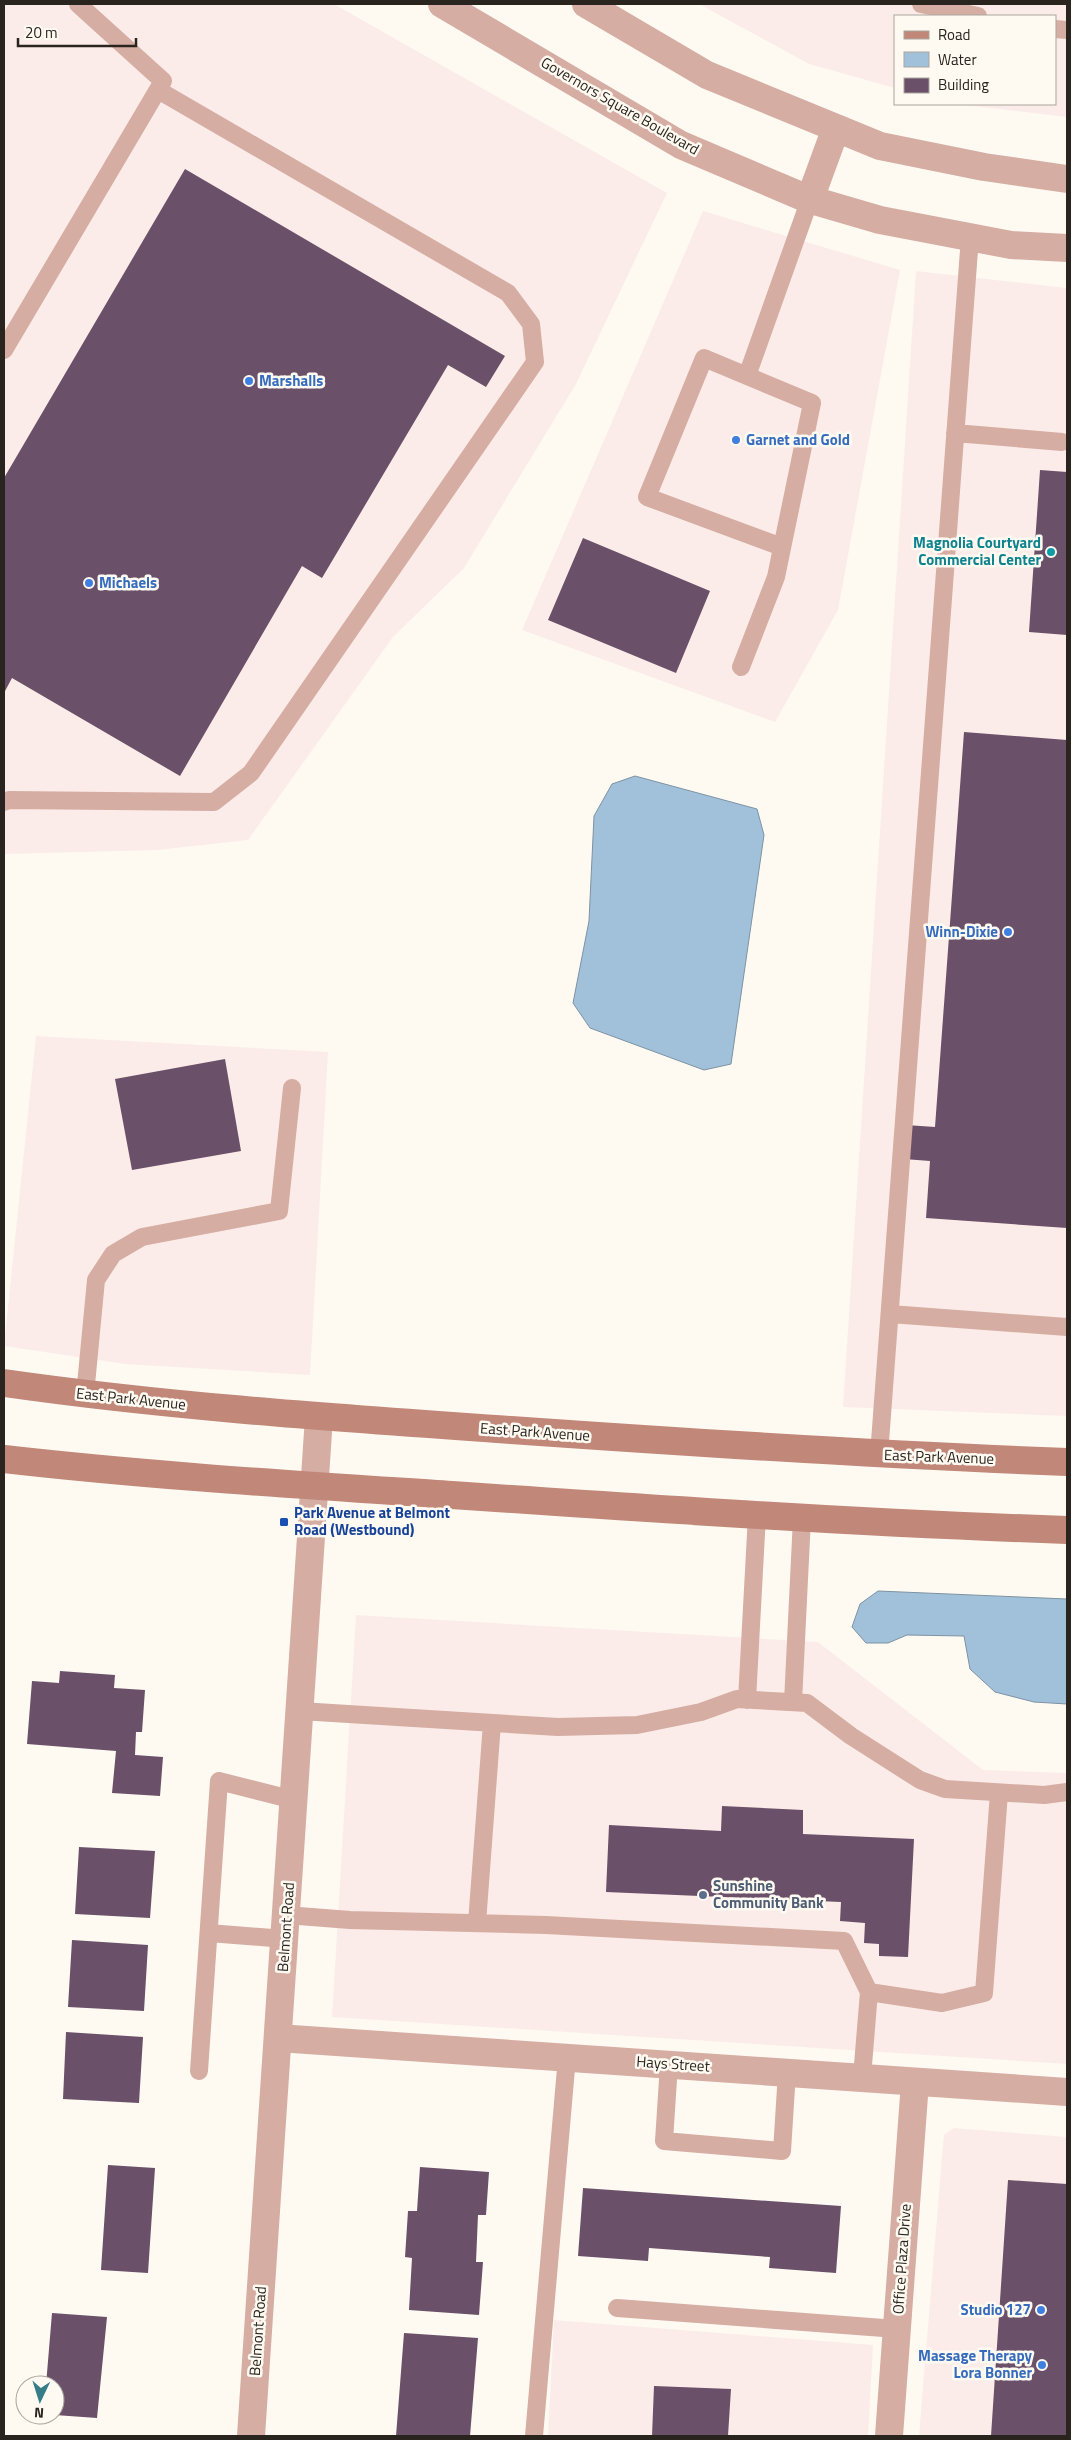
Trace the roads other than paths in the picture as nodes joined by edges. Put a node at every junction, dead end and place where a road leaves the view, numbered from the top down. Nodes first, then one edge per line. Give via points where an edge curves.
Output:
1 (78, 4) edge
2 (442, 4) edge
3 (586, 4) edge
4 (921, 4) edge
5 (973, 15) edge
6 (158, 90) junction
7 (836, 128) junction
8 (1067, 179) edge
9 (810, 199) junction
10 (970, 237) junction
11 (1067, 248) edge
12 (4, 350) edge
13 (747, 376) junction
14 (955, 433) junction
15 (1062, 442) dead end
16 (782, 547) junction
17 (741, 667) dead end
18 (4, 802) edge
19 (292, 1088) dead end
20 (890, 1314) junction
21 (1067, 1327) edge
22 (4, 1383) edge
23 (84, 1395) junction
24 (319, 1417) junction
25 (879, 1455) junction
26 (4, 1459) edge
27 (1067, 1462) edge
28 (315, 1486) junction
29 (757, 1515) junction
30 (802, 1518) junction
31 (1067, 1530) edge
32 (747, 1700) junction
33 (793, 1702) junction
34 (300, 1711) junction
35 (492, 1723) junction
36 (1067, 1792) edge
37 (999, 1793) junction
38 (294, 1800) junction
39 (478, 1924) junction
40 (286, 1927) junction
41 (209, 1933) junction
42 (869, 1992) junction
43 (278, 2038) junction
44 (567, 2057) junction
45 (669, 2064) junction
46 (200, 2071) dead end
47 (786, 2072) junction
48 (862, 2077) junction
49 (915, 2082) junction
50 (1067, 2092) edge
51 (617, 2308) dead end
52 (897, 2329) junction
53 (251, 2436) edge
54 (534, 2436) edge
55 (889, 2436) edge

1 - 6 lane via 163,81
2 - 9 street, Governors Square Boulevard via 681,145
3 - 7 street via 707,75
4 - 5 lane
6 - 12 lane
6 - 18 lane via 508,293 531,324 535,362 251,774 214,802 109,799
7 - 8 street via 880,146 984,167
7 - 9 street
9 - 10 street, Governors Square Boulevard via 880,220
9 - 13 lane
10 - 11 street, Governors Square Boulevard via 1011,245
10 - 14 lane
13 - 16 lane via 812,403
13 - 16 lane via 704,358 646,497
14 - 15 lane
14 - 20 lane
16 - 17 lane via 776,577
19 - 23 lane via 279,1211 142,1237 113,1254 96,1280
20 - 21 lane
20 - 25 lane
22 - 23 main road, East Park Avenue
23 - 24 main road, East Park Avenue
24 - 25 main road, East Park Avenue
24 - 28 street, Belmont Road
25 - 27 main road, East Park Avenue
26 - 28 main road
28 - 29 main road
28 - 34 street, Belmont Road
29 - 30 main road
29 - 32 lane
30 - 31 main road
30 - 33 lane
32 - 33 lane
32 - 35 lane via 737,1699 701,1712 637,1724 558,1727
33 - 37 lane via 807,1703 920,1780 946,1789
34 - 35 lane
34 - 38 street, Belmont Road
35 - 39 lane
36 - 37 lane via 1044,1795
37 - 42 lane via 984,1993 942,2003
38 - 40 street, Belmont Road
38 - 41 lane via 219,1781
39 - 40 lane via 350,1920
39 - 42 lane via 844,1941
40 - 41 lane
40 - 43 street, Belmont Road
41 - 46 lane
42 - 48 lane
43 - 44 street, Hays Street
43 - 53 street, Belmont Road
44 - 45 street, Hays Street
44 - 54 lane
45 - 47 street, Hays Street
45 - 47 lane via 664,2141 782,2151
47 - 48 street, Hays Street
48 - 49 street, Hays Street
49 - 50 street, Hays Street
49 - 52 street, Office Plaza Drive
51 - 52 lane
52 - 55 street, Office Plaza Drive

